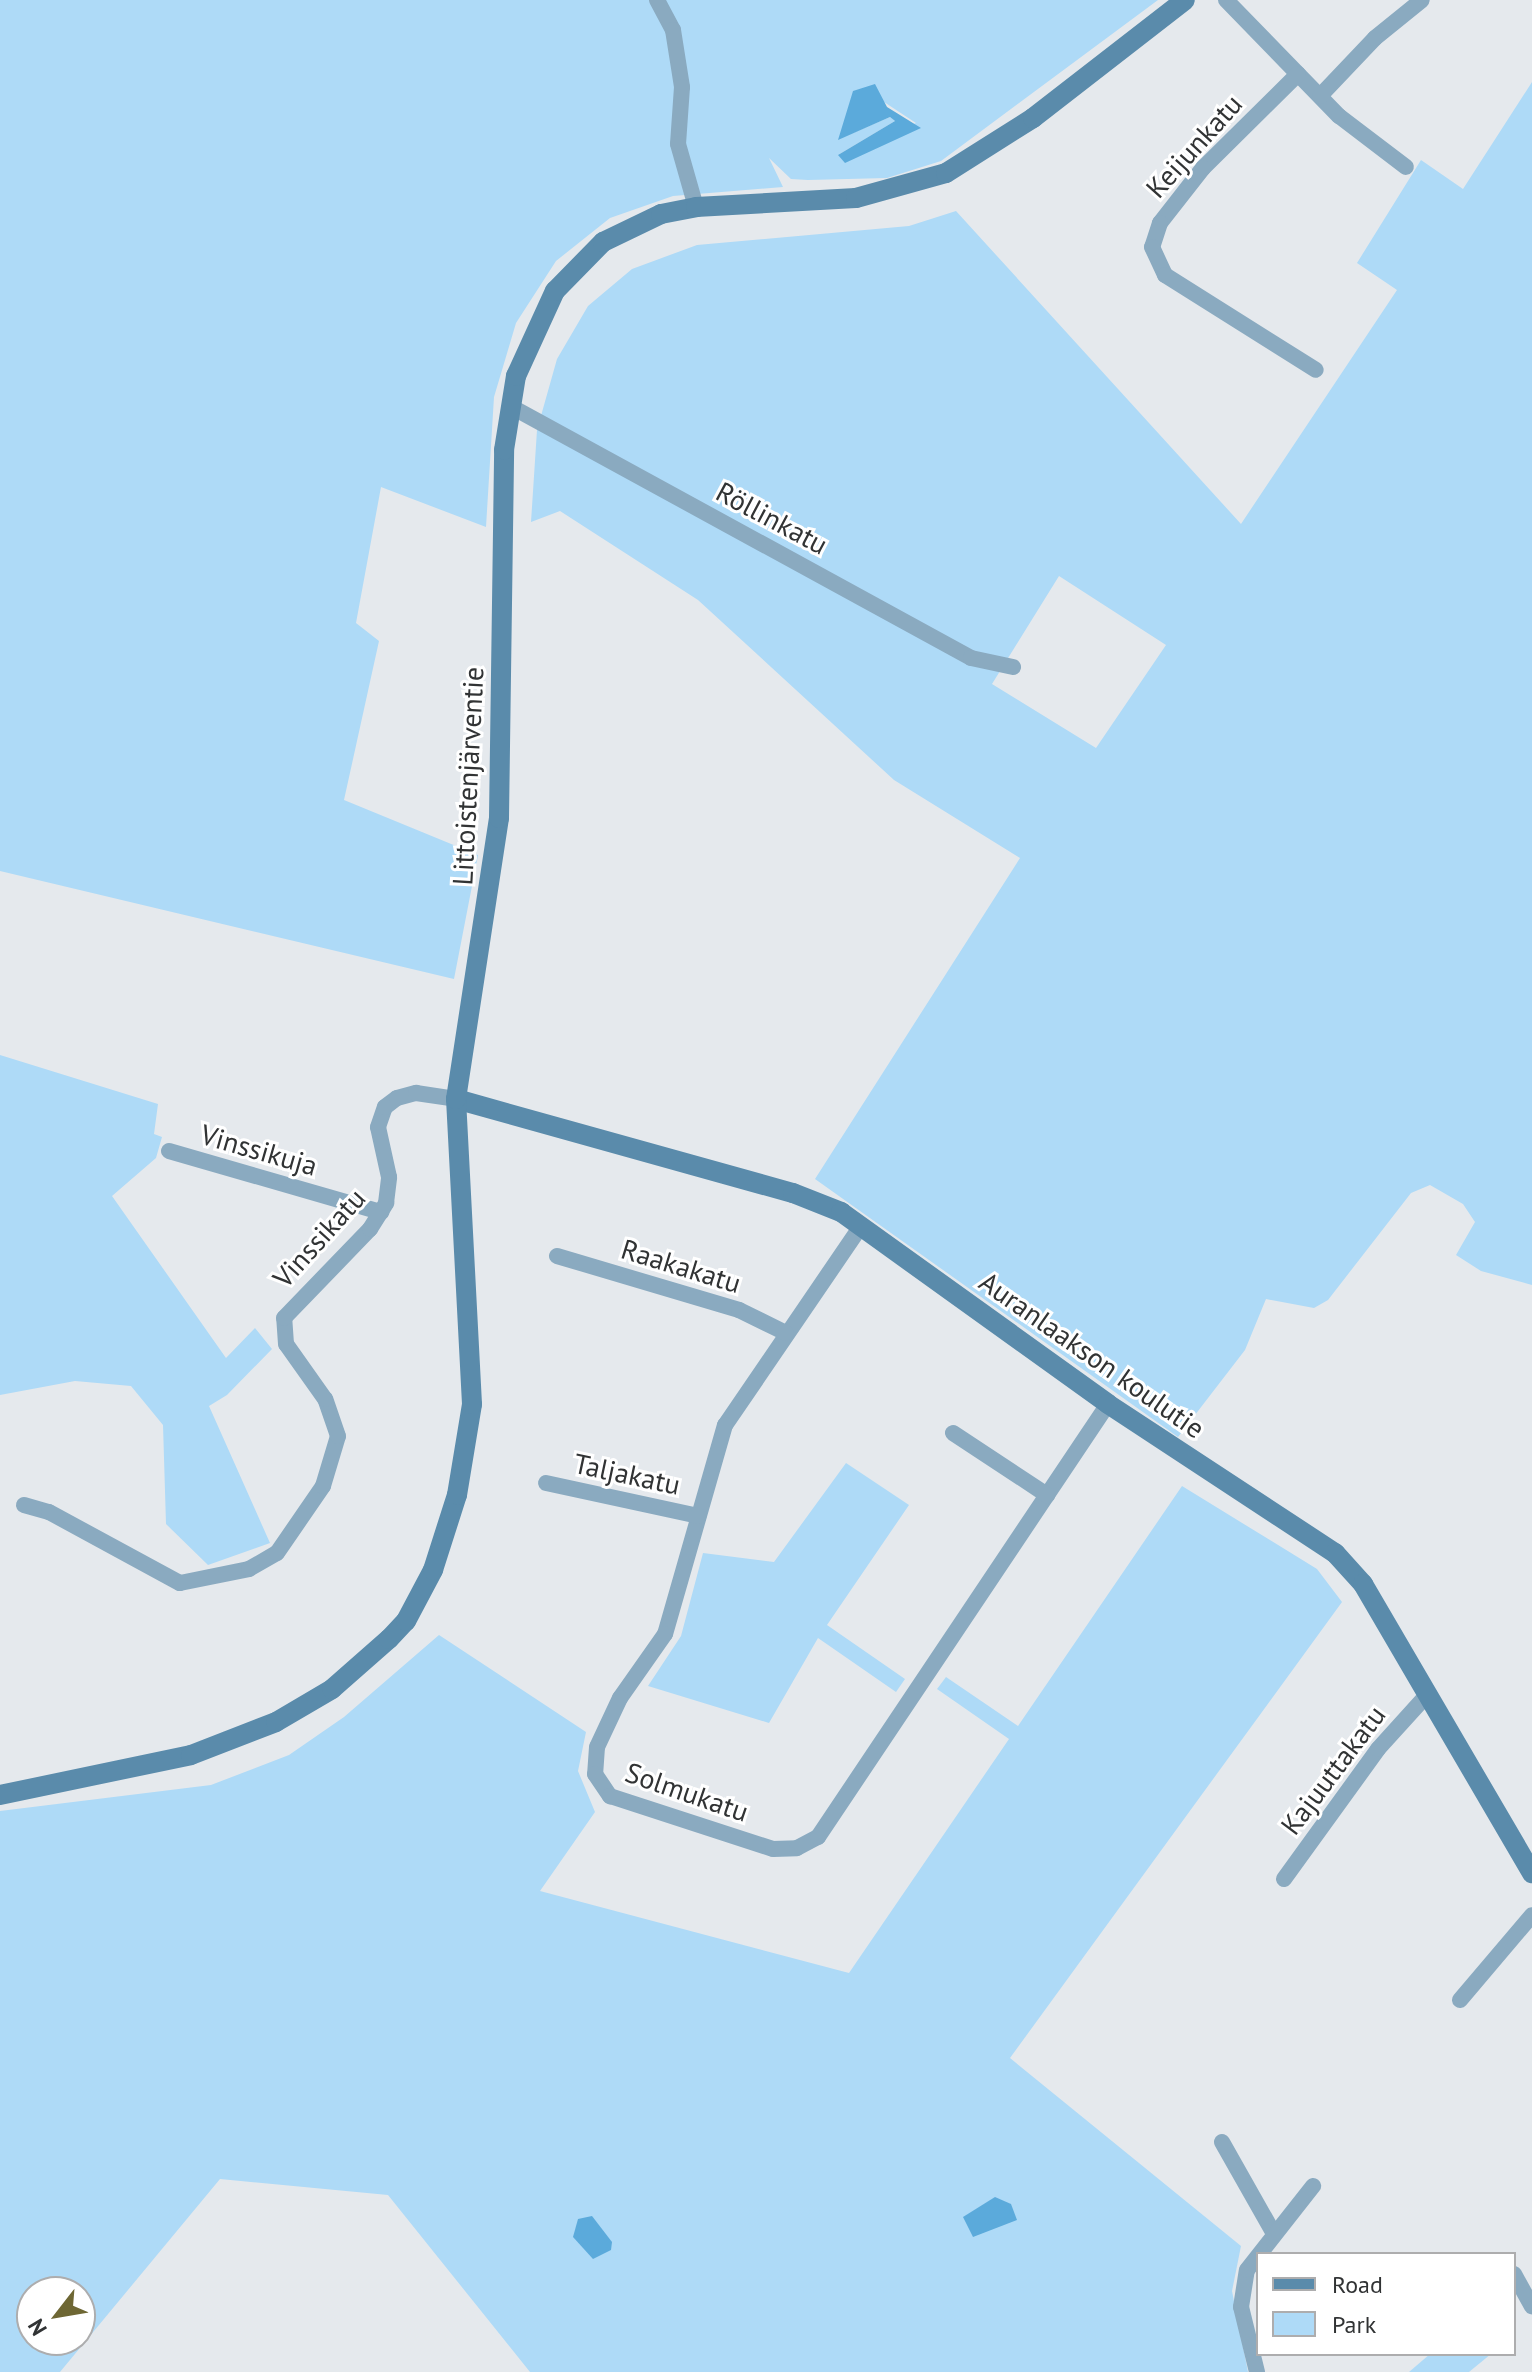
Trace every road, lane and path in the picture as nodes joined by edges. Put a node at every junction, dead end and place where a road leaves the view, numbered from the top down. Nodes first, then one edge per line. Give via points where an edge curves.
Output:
1 (657, 0) edge
2 (1185, 0) edge
3 (1226, 0) edge
4 (1422, 0) edge
5 (1298, 74) junction
6 (1320, 96) junction
7 (1406, 167) dead end
8 (696, 207) junction
9 (1316, 370) dead end
10 (510, 406) junction
11 (1013, 667) dead end
12 (456, 1099) junction
13 (169, 1151) dead end
14 (381, 1212) junction
15 (861, 1226) junction
16 (557, 1256) dead end
17 (786, 1333) junction
18 (1108, 1404) junction
19 (953, 1433) dead end
20 (546, 1483) dead end
21 (1047, 1495) junction
22 (24, 1505) dead end
23 (698, 1516) junction
24 (1427, 1695) junction
25 (0, 1795) edge
26 (1532, 1873) edge
27 (1284, 1879) dead end
28 (1532, 1915) edge
29 (1460, 2000) dead end
30 (1222, 2142) dead end
31 (1313, 2186) dead end
32 (1273, 2232) junction
33 (1257, 2252) edge
34 (1256, 2254) edge
35 (1516, 2278) edge
36 (1532, 2306) edge
37 (1257, 2372) edge

1 - 8 street via 673,30 682,87 678,144
2 - 8 street, Littoistenjärventie via 1033,118 946,173 856,198
3 - 5 street
4 - 6 street via 1375,38
5 - 6 street
5 - 9 street, Keijunkatu via 1203,168 1160,223 1152,247 1165,275
6 - 7 street
8 - 10 street, Littoistenjärventie via 622,231 567,276 532,331
10 - 11 street, Röllinkatu via 971,658
10 - 12 street, Littoistenjärventie via 504,450 499,818
12 - 14 street, Vinssikatu via 416,1093 385,1107 378,1127 389,1196
12 - 15 street, Auranlaakson koulutie via 801,1195
12 - 25 street, Littoistenjärventie via 472,1404 448,1530 406,1621 332,1689 240,1738 119,1773
13 - 14 street, Vinssikuja
14 - 22 street, Vinssikatu via 284,1318 286,1344 332,1412 338,1436 323,1486 277,1553 249,1569 180,1583 49,1512
15 - 17 street, Solmukatu
15 - 18 street, Auranlaakson koulutie
16 - 17 street, Raakakatu via 739,1310
17 - 23 street, Solmukatu via 725,1425
18 - 21 street, Solmukatu
18 - 24 street, Auranlaakson koulutie via 1346,1562
19 - 21 street
20 - 23 street, Taljakatu
21 - 23 street, Solmukatu via 829,1825 812,1842 790,1850 625,1804 610,1796 595,1774 600,1736 665,1634
24 - 26 street, Auranlaakson koulutie
24 - 27 street, Kajuuttakatu via 1383,1742
28 - 29 street
30 - 32 street
31 - 32 street
32 - 33 street
34 - 37 street via 1242,2294
35 - 36 street

